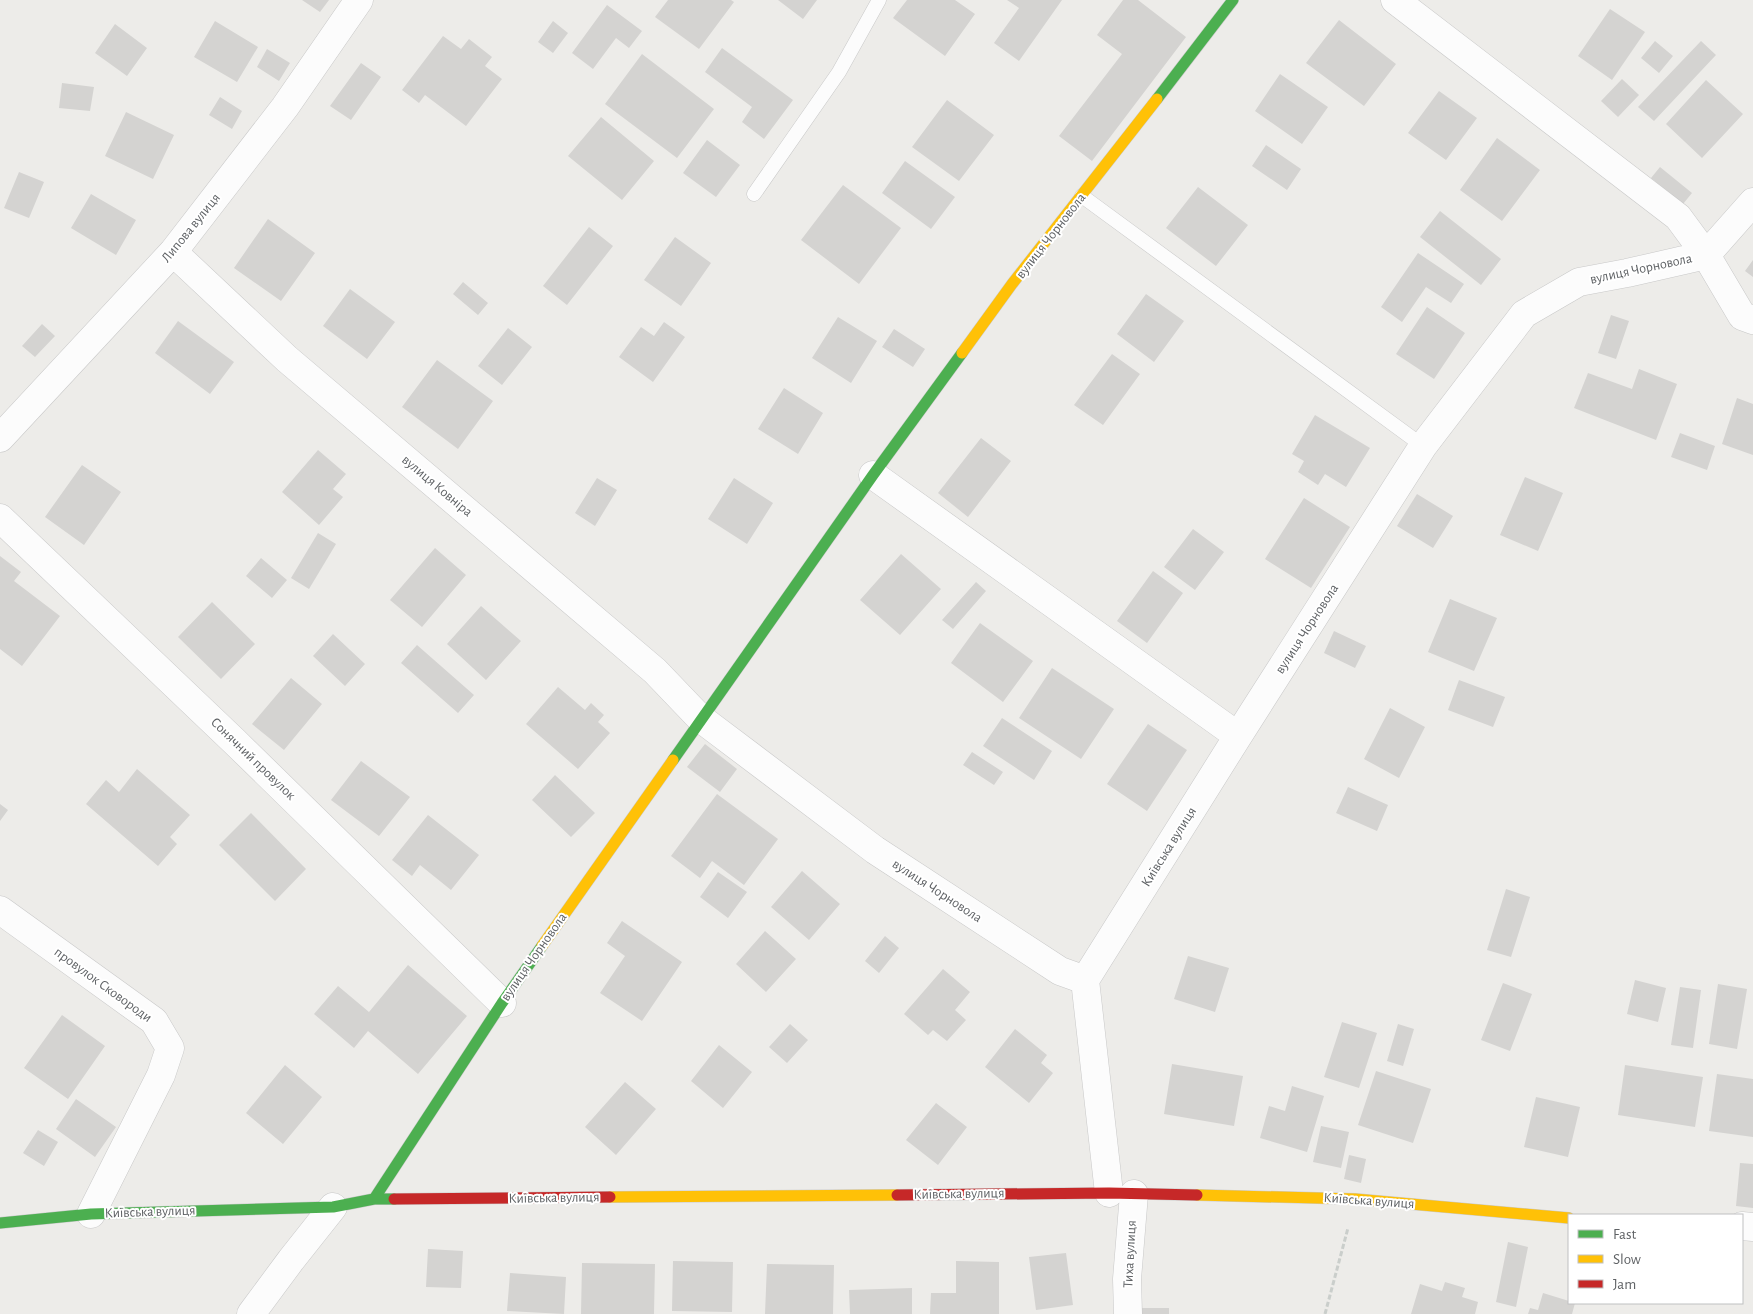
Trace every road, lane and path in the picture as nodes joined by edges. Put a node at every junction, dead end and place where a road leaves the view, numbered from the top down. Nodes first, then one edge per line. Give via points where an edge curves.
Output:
1 (359, 0) edge
2 (879, 0) edge
3 (1233, 0) edge
4 (1395, 0) edge
5 (754, 194) dead end
6 (1082, 196) junction
7 (1753, 202) edge
8 (173, 252) junction
9 (1706, 255) junction
10 (1753, 320) edge
11 (0, 438) edge
12 (1423, 446) junction
13 (872, 475) junction
14 (0, 518) edge
15 (700, 718) junction
16 (1238, 736) junction
17 (0, 910) edge
18 (1085, 980) junction
19 (502, 1003) junction
20 (1121, 1193) junction
21 (374, 1199) junction
22 (1356, 1199) junction
23 (333, 1207) junction
24 (91, 1214) junction
25 (1568, 1218) edge
26 (0, 1224) edge
27 (251, 1314) edge
28 (1128, 1314) edge
29 (1325, 1314) edge

1 - 8 street, Липова вулиця via 285,107
2 - 5 lane via 839,72
3 - 6 street, вулиця Чорновола
4 - 9 street, вулиця Чорновола via 1678,217
6 - 12 lane
6 - 13 street, вулиця Чорновола via 1012,284
7 - 9 street, вулиця Чорновола
8 - 11 street, Липова вулиця
8 - 15 street, вулиця Ковніра via 288,359 655,671
9 - 10 street, вулиця Чорновола via 1742,316
9 - 12 street, вулиця Чорновола via 1579,282 1524,314
12 - 16 street, вулиця Чорновола
13 - 15 street, вулиця Чорновола
13 - 16 street
14 - 19 street, Сонячний провулок
15 - 18 street, вулиця Чорновола via 875,850 1060,971
15 - 19 street, вулиця Чорновола
16 - 18 street, Київська вулиця
17 - 24 street, провулок Сковороди via 154,1021 170,1048 161,1075
18 - 20 street
19 - 21 street, вулиця Чорновола
20 - 21 street, Київська вулиця
20 - 22 street, Київська вулиця
20 - 28 street, Тиха вулиця
21 - 23 street, Київська вулиця
22 - 25 street, Київська вулиця
22 - 29 path
23 - 24 street, Київська вулиця
23 - 27 street
24 - 26 street, Київська вулиця

